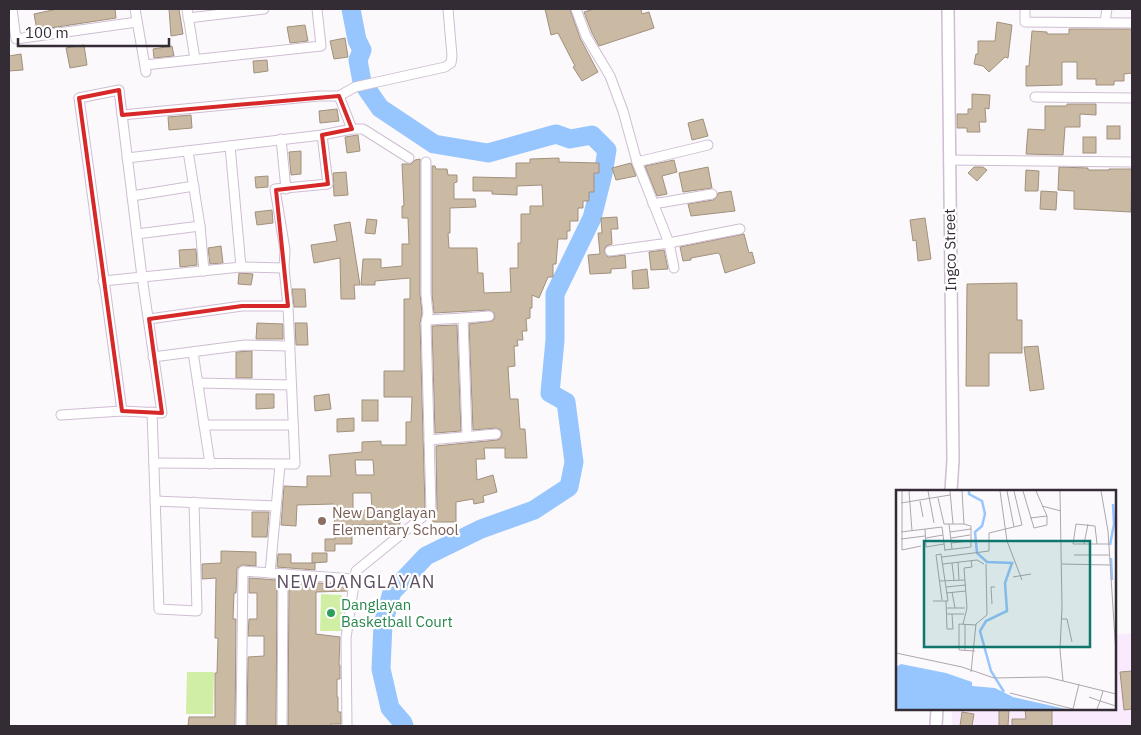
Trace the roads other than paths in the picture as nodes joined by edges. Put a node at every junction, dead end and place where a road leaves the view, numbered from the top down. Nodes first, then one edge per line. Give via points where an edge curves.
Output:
1 (12, 9) edge
2 (135, 9) edge
3 (186, 9) edge
4 (264, 9) edge
5 (318, 9) edge
6 (448, 9) edge
7 (576, 9) edge
8 (948, 9) edge
9 (1025, 9) edge
10 (1107, 9) edge
11 (188, 18) junction
12 (137, 22) junction
13 (1105, 22) junction
14 (1132, 22) edge
15 (195, 59) junction
16 (339, 96) junction
17 (1035, 97) dead end
18 (1132, 98) edge
19 (122, 115) junction
20 (352, 130) junction
21 (322, 136) junction
22 (281, 139) junction
23 (708, 145) dead end
24 (230, 146) junction
25 (188, 151) junction
26 (127, 158) junction
27 (409, 158) dead end
28 (949, 160) junction
29 (426, 162) dead end
30 (637, 162) junction
31 (1132, 162) edge
32 (194, 186) junction
33 (286, 189) junction
34 (712, 194) dead end
35 (132, 196) junction
36 (653, 204) junction
37 (200, 226) junction
38 (740, 229) dead end
39 (138, 234) junction
40 (669, 243) junction
41 (610, 251) dead end
42 (241, 268) junction
43 (284, 268) junction
44 (674, 268) dead end
45 (204, 271) junction
46 (142, 277) junction
47 (103, 280) junction
48 (288, 306) junction
49 (489, 316) dead end
50 (463, 318) junction
51 (149, 319) junction
52 (428, 320) junction
53 (289, 346) junction
54 (193, 352) junction
55 (153, 357) junction
56 (198, 383) junction
57 (291, 385) junction
58 (122, 411) junction
59 (152, 412) junction
60 (61, 415) dead end
61 (204, 425) junction
62 (293, 425) junction
63 (496, 434) dead end
64 (467, 436) junction
65 (429, 440) junction
66 (154, 463) junction
67 (210, 464) junction
68 (280, 464) junction
69 (951, 490) edge
70 (155, 502) junction
71 (194, 502) junction
72 (275, 506) junction
73 (270, 573) junction
74 (283, 574) junction
75 (354, 579) junction
76 (937, 710) edge
77 (241, 726) edge
78 (282, 726) edge
79 (347, 726) edge
80 (936, 726) edge

1 - 12 street via 16,40
2 - 12 street
3 - 11 street
4 - 11 street
5 - 15 street via 321,46
6 - 16 street via 451,64 355,87
7 - 30 street via 586,36 610,76
8 - 28 street, Ingco Street
9 - 13 street via 1025,22
10 - 13 street
11 - 15 street
12 - 15 street via 145,68
13 - 14 street
16 - 19 street
16 - 20 street
17 - 18 street
19 - 26 street
19 - 47 street via 119,90 79,98
20 - 21 street
20 - 27 street via 363,129
21 - 22 street
21 - 33 street via 328,184
22 - 24 street
22 - 33 street
23 - 30 street
24 - 25 street
24 - 42 street
25 - 26 street
25 - 32 street
26 - 35 street
28 - 31 street
28 - 69 street, Ingco Street
29 - 52 street
30 - 36 street
32 - 35 street
32 - 37 street
33 - 43 street via 276,189 285,250
34 - 36 street
35 - 39 street
36 - 40 street
37 - 39 street
37 - 45 street
38 - 40 street
39 - 46 street
40 - 41 street
40 - 44 street
42 - 43 street
42 - 45 street
43 - 48 street
45 - 46 street
46 - 47 street
46 - 51 street
47 - 58 street
48 - 51 street via 242,306
48 - 53 street
49 - 50 street
50 - 52 street
50 - 64 street
51 - 55 street
52 - 65 street
53 - 54 street via 245,345
53 - 57 street
54 - 55 street
54 - 56 street
55 - 59 street via 162,412
56 - 57 street
56 - 61 street
57 - 62 street
58 - 59 street
58 - 60 street
59 - 66 street
61 - 62 street
61 - 67 street
62 - 68 street via 295,464
63 - 64 street
64 - 65 street
65 - 75 street via 431,510 356,571
66 - 67 street
66 - 70 street
67 - 68 street
68 - 72 street
70 - 71 street
70 - 71 street via 159,609 197,611
71 - 72 street
72 - 73 street
73 - 74 street
73 - 77 street via 243,571
74 - 75 street
74 - 78 street
75 - 79 street via 346,638
76 - 80 street

